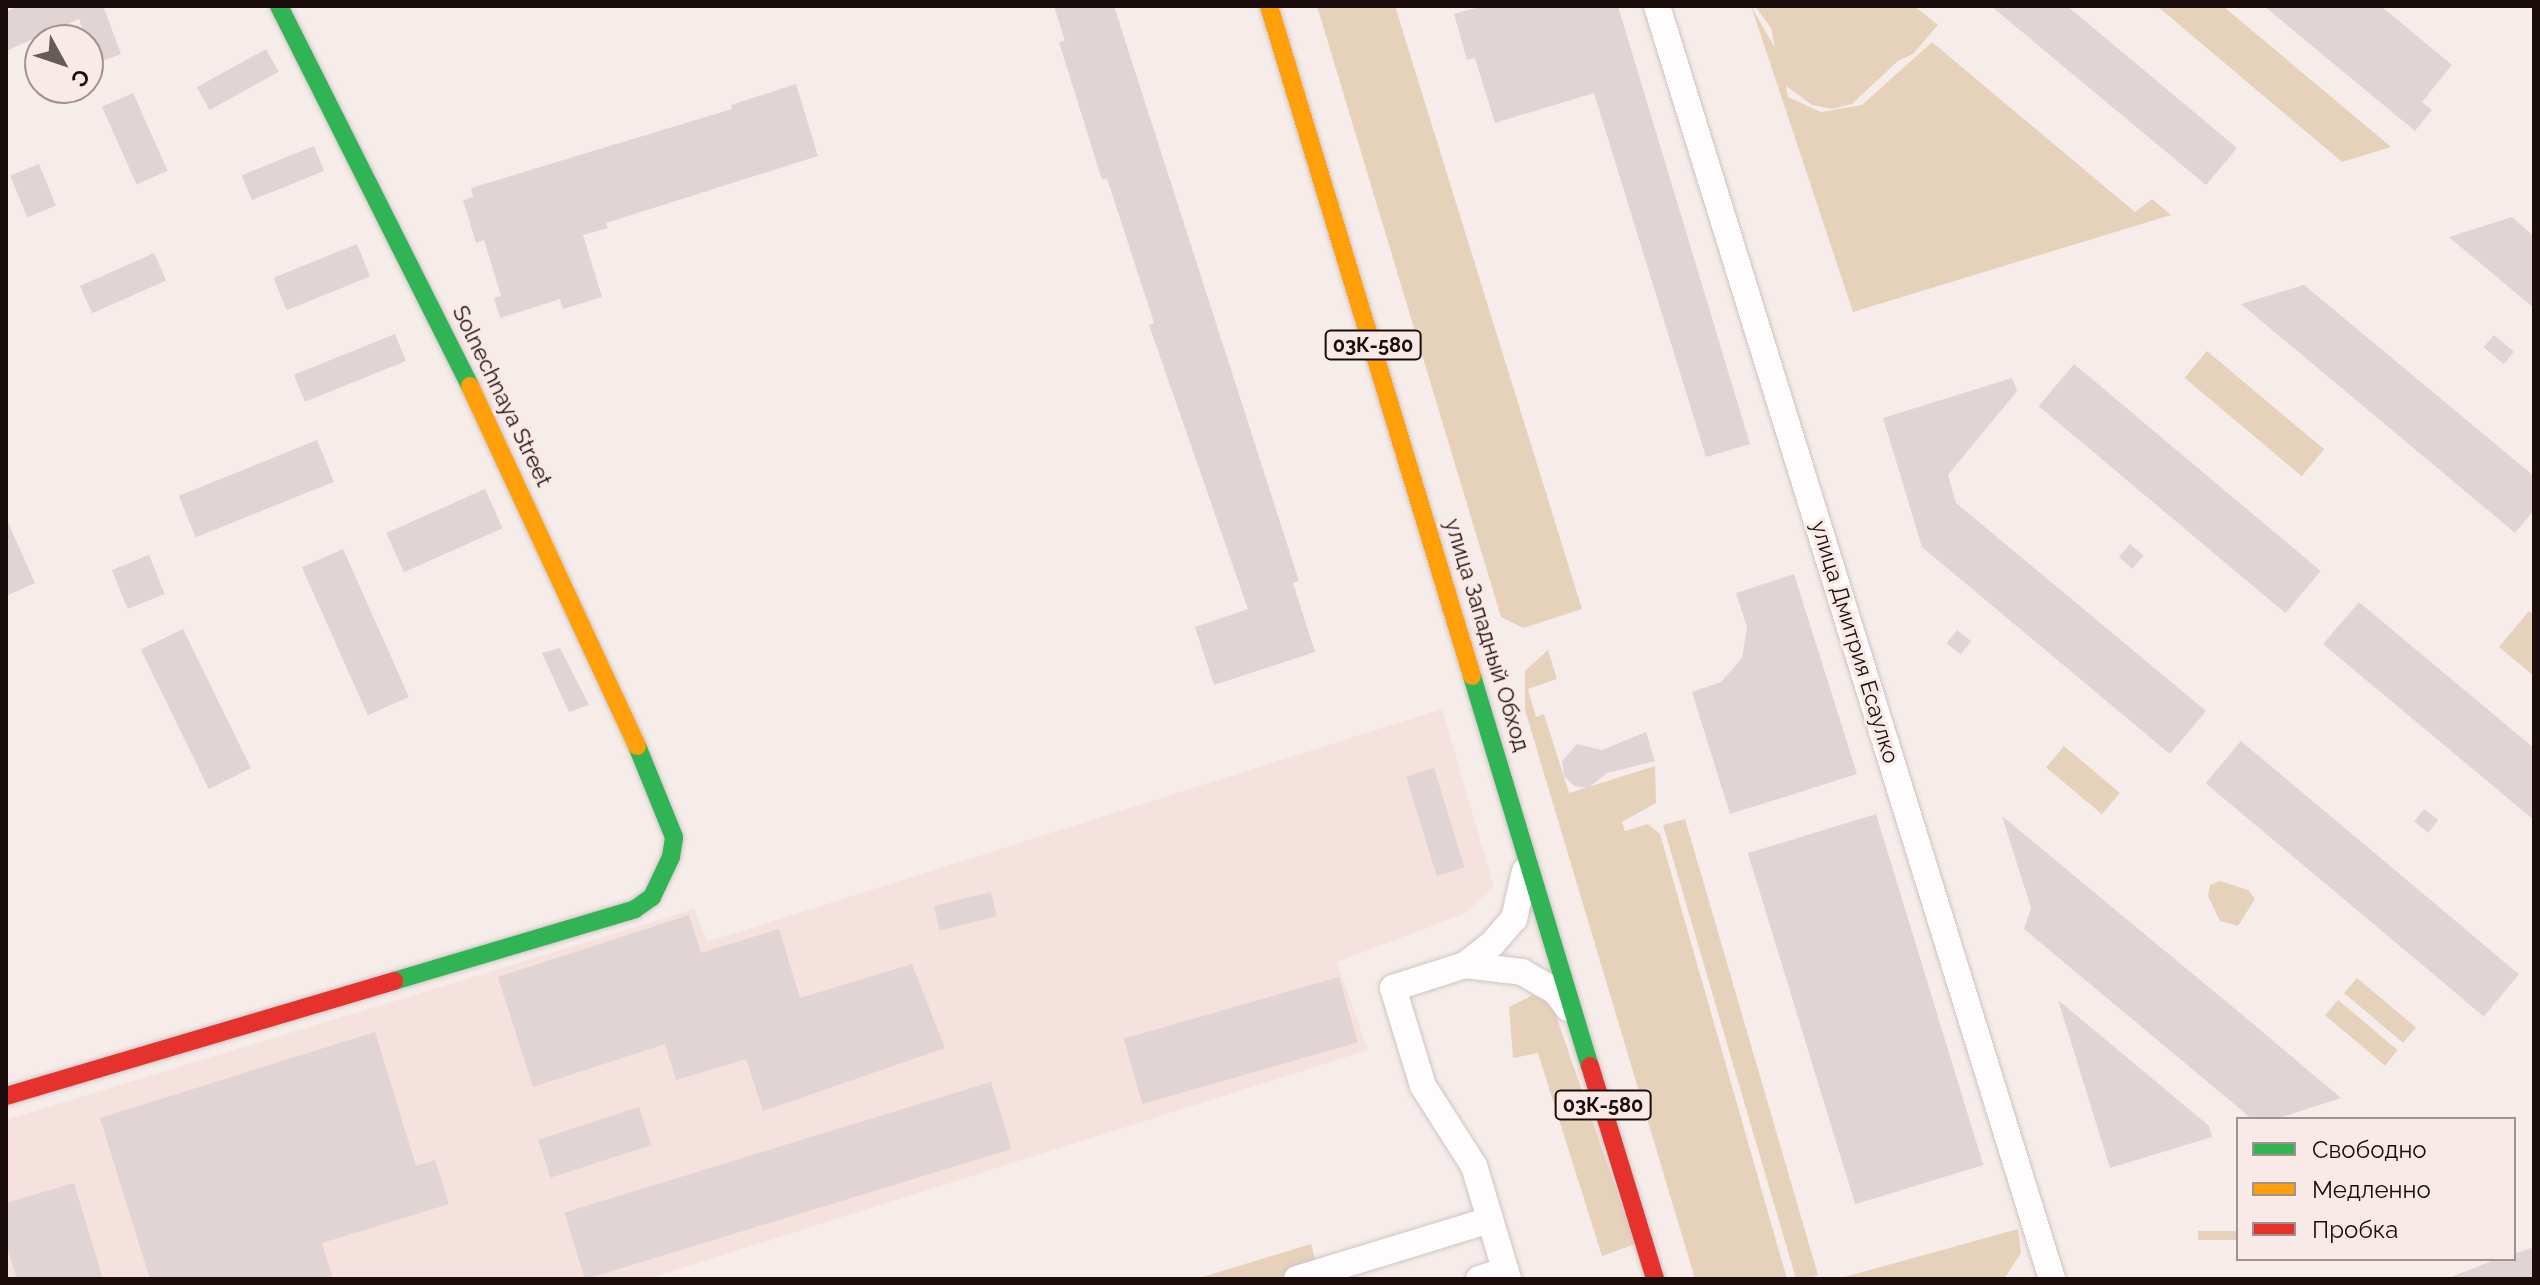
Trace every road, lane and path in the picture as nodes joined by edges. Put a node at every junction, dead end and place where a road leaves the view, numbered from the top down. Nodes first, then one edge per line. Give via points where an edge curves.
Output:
1 (279, 6) edge
2 (1269, 6) edge
3 (1657, 6) edge
4 (1525, 836) junction
5 (1578, 955) dead end
6 (1465, 965) junction
7 (1577, 1018) junction
8 (6, 1096) edge
9 (1490, 1220) junction
10 (1672, 1266) dead end
11 (1507, 1275) edge
12 (1297, 1279) edge
13 (1479, 1279) edge
14 (1655, 1279) edge
15 (2052, 1279) edge

1 - 8 main road, Solnechnaya Street via 506,457 668,814 674,837 665,878 635,909
2 - 4 main road, улица Западный Обход / 03К-580
3 - 15 street, улица Дмитрия Есаулко
4 - 6 street via 1525,885 1514,919
4 - 7 main road, улица Западный Обход / 03К-580
5 - 10 main road, 03К-580
6 - 7 street via 1522,972 1556,992
6 - 9 street via 1393,988 1423,1086 1474,1166
7 - 14 main road, улица Западный Обход / 03К-580
9 - 11 street
9 - 12 street
11 - 13 street

